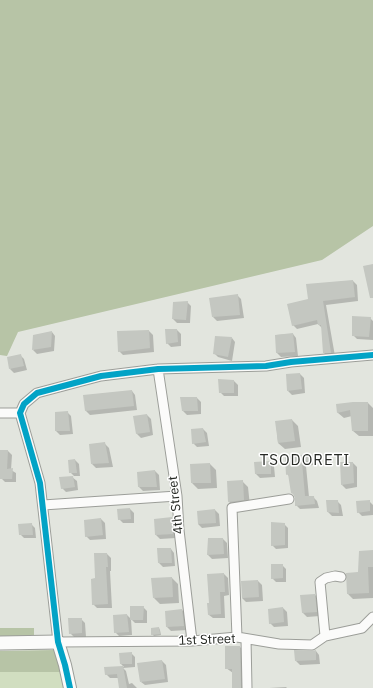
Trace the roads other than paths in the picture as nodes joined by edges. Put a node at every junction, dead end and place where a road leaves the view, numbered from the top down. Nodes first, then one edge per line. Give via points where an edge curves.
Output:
1 (373, 355) edge
2 (158, 369) junction
3 (0, 413) edge
4 (20, 413) junction
5 (177, 496) junction
6 (288, 499) dead end
7 (43, 505) junction
8 (341, 576) dead end
9 (373, 617) edge
10 (325, 636) junction
11 (241, 638) junction
12 (192, 641) junction
13 (58, 642) junction
14 (0, 643) edge
15 (70, 688) edge
16 (248, 688) edge

1 - 2 street via 266,366
2 - 4 street via 101,376 37,393 24,404
2 - 5 street, 4th Street
3 - 4 street
4 - 7 street via 40,483
5 - 7 street
5 - 12 street, 4th Street
6 - 11 street via 232,508
7 - 13 street
8 - 10 street via 326,578 320,582
9 - 10 street, 1st Street via 362,628
10 - 11 street, 1st Street via 312,645 279,644
11 - 12 street, 1st Street
11 - 16 street
12 - 13 street, 1st Street
13 - 14 main road
13 - 15 street

